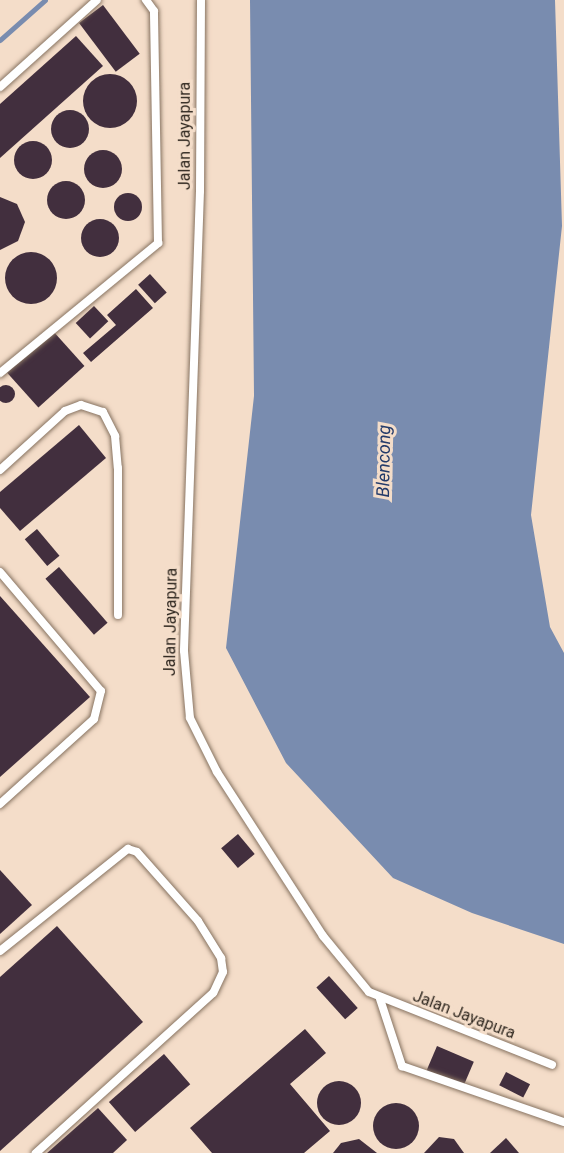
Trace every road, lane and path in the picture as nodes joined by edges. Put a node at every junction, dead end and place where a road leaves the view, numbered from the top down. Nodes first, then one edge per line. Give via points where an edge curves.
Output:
1 (97, 0) edge
2 (146, 0) edge
3 (201, 0) edge
4 (0, 87) edge
5 (0, 373) edge
6 (0, 470) edge
7 (0, 572) edge
8 (118, 615) dead end
9 (0, 804) edge
10 (0, 951) edge
11 (380, 999) junction
12 (552, 1065) dead end
13 (564, 1122) edge
14 (36, 1153) edge

1 - 4 lane
2 - 5 lane via 154,11 158,243
3 - 11 lane, Jalan Jayapura via 185,703 217,772 323,936
6 - 8 lane via 62,413 81,405 103,412 115,435 118,468
7 - 9 lane via 101,691 94,718
10 - 14 lane via 128,849 137,852 198,921 221,958 223,972 213,993
11 - 12 lane, Jalan Jayapura
11 - 13 lane via 402,1066

